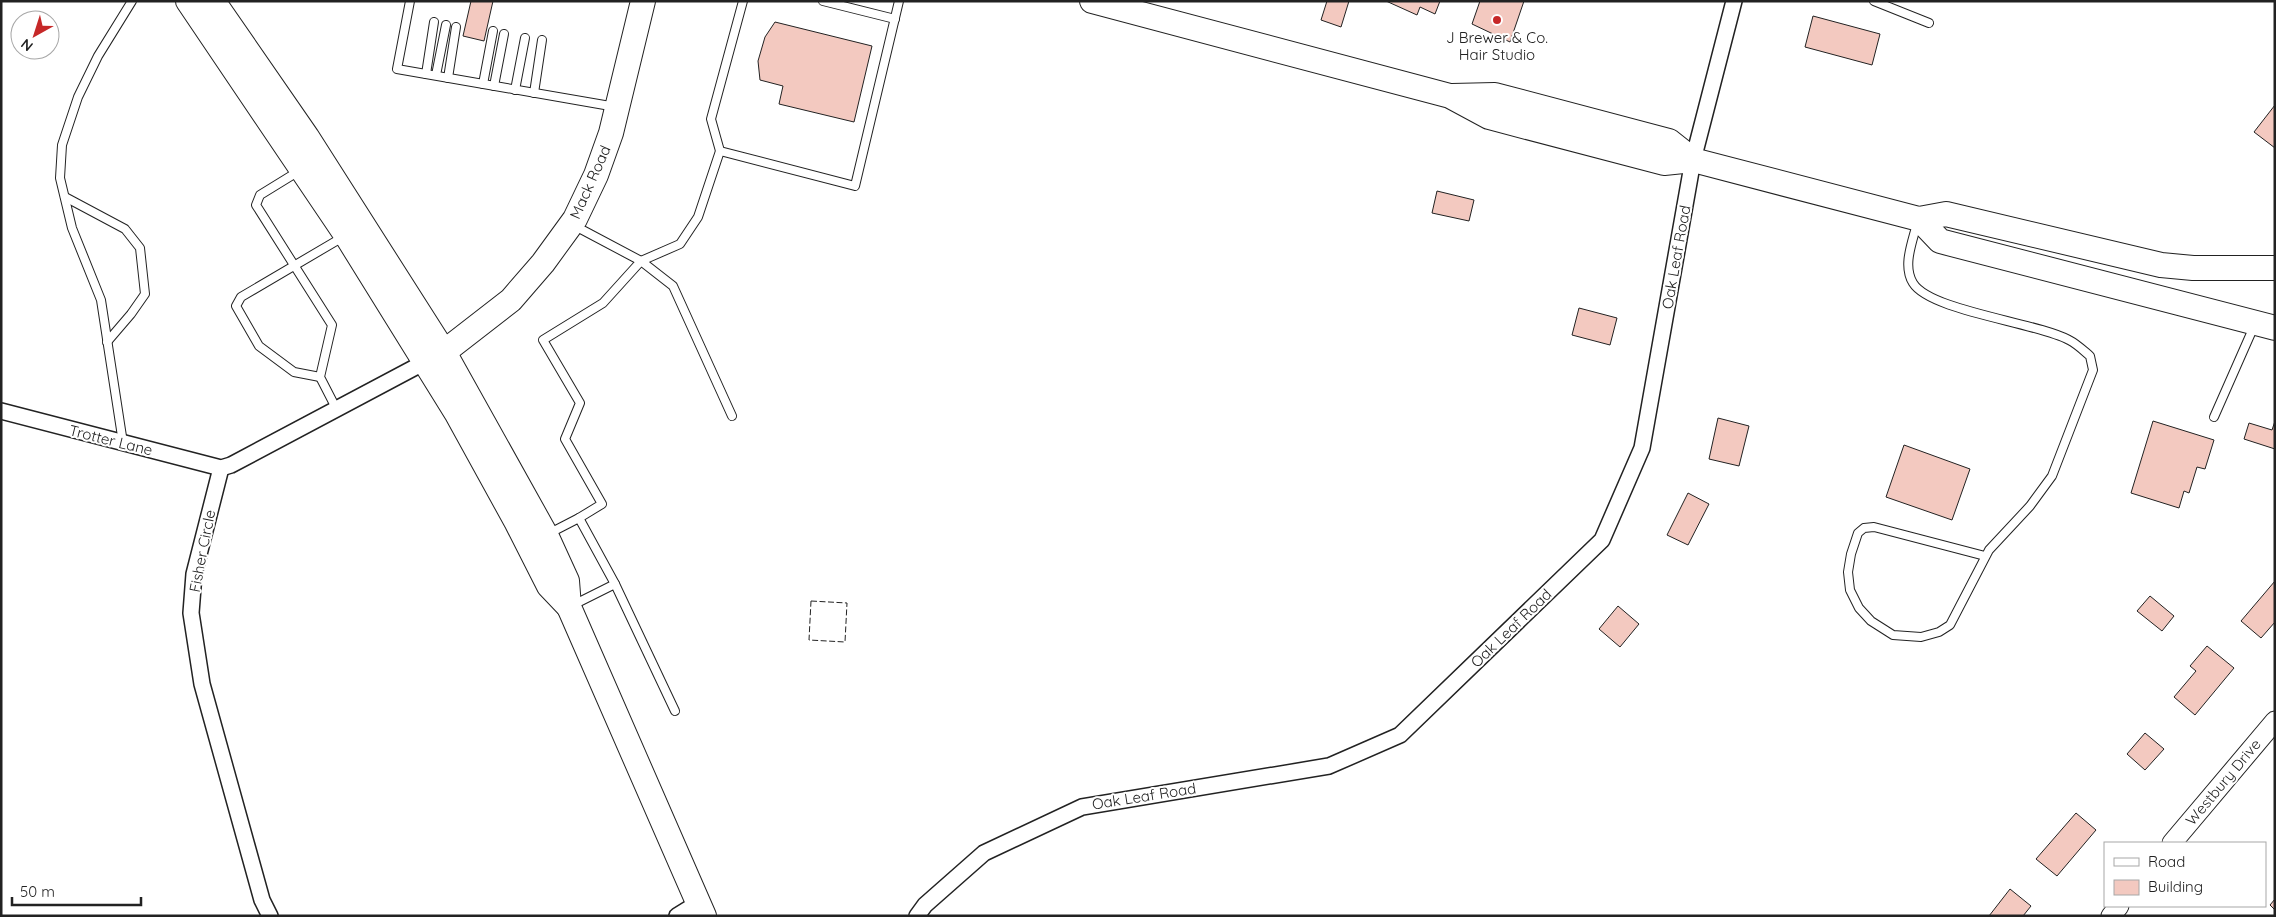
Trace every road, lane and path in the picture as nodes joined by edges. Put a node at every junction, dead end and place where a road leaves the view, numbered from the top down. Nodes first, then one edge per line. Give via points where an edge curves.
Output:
1 (132, 1) edge
2 (188, 1) edge
3 (213, 1) edge
4 (410, 1) edge
5 (644, 1) edge
6 (743, 1) edge
7 (823, 1) edge
8 (899, 1) edge
9 (1092, 1) edge
10 (1734, 1) edge
11 (1874, 1) edge
12 (895, 19) junction
13 (434, 22) dead end
14 (1929, 23) dead end
15 (446, 25) dead end
16 (456, 27) dead end
17 (493, 31) dead end
18 (504, 34) dead end
19 (525, 38) dead end
20 (542, 40) dead end
21 (426, 74) junction
22 (436, 75) junction
23 (448, 78) junction
24 (483, 84) junction
25 (494, 86) junction
26 (515, 90) junction
27 (534, 93) junction
28 (618, 108) junction
29 (720, 151) junction
30 (1693, 160) junction
31 (302, 169) junction
32 (65, 197) junction
33 (1919, 219) junction
34 (571, 224) junction
35 (346, 235) junction
36 (641, 261) junction
37 (294, 265) junction
38 (2275, 268) edge
39 (2269, 322) edge
40 (108, 342) junction
41 (435, 357) junction
42 (320, 377) junction
43 (337, 410) junction
44 (1, 411) edge
45 (732, 416) dead end
46 (2214, 417) dead end
47 (123, 443) junction
48 (221, 468) junction
49 (579, 518) junction
50 (546, 535) junction
51 (1985, 556) junction
52 (614, 584) junction
53 (570, 606) junction
54 (675, 711) dead end
55 (2275, 721) edge
56 (2173, 842) edge
57 (701, 909) edge
58 (270, 916) edge
59 (677, 916) edge
60 (917, 916) edge

1 - 32 lane via 98,56 78,97 62,145 60,178
2 - 31 main road
3 - 41 main road via 312,146
4 - 21 lane via 397,69
5 - 28 main road, Mack Road
6 - 29 lane via 711,119
7 - 12 lane
8 - 12 lane
9 - 30 main road via 1450,96 1495,95 1670,141
10 - 30 street, Oak Leaf Road
11 - 14 lane
12 - 29 lane via 855,186
13 - 21 lane
15 - 22 lane
16 - 23 lane
17 - 24 lane
18 - 25 lane
19 - 26 lane
20 - 27 lane
21 - 22 lane
22 - 23 lane
23 - 24 lane
24 - 25 lane
25 - 26 lane
26 - 27 lane
27 - 28 lane
28 - 34 main road, Mack Road via 596,175
29 - 36 lane via 698,217 680,244
30 - 33 main road
30 - 60 street, Oak Leaf Road via 1642,448 1602,540 1400,735 1329,766 1082,807 984,853 925,905
31 - 35 main road
31 - 37 lane via 260,195 256,205
32 - 40 lane via 72,228 101,300
32 - 40 lane via 125,229 140,248 145,294
33 - 38 main road via 1946,214 2161,265
33 - 39 main road via 1940,241
33 - 51 lane via 1908,260 1912,282 1924,295 2069,340 2090,356 2093,370 2052,476
34 - 36 lane
34 - 41 main road, Mack Road via 511,300
35 - 37 lane
35 - 41 main road
36 - 45 lane via 674,286
36 - 49 lane via 603,303 543,340 580,403 565,439 602,504
37 - 42 lane via 332,325
37 - 42 lane via 240,297 236,306 259,346 294,372
39 - 46 lane
40 - 47 lane
41 - 43 street
41 - 50 main road
41 - 53 main road via 548,586
42 - 43 lane
43 - 48 street
44 - 47 street, Trotter Lane
47 - 48 street, Trotter Lane
48 - 58 street, Fisher Circle via 196,565 191,613 202,684 262,900
49 - 50 lane
49 - 52 lane
50 - 53 main road via 567,581
51 - 51 lane via 1950,625 1921,637 1893,634 1871,621 1859,608 1850,590 1851,554 1858,532 1864,528 1874,527
52 - 53 lane
52 - 54 lane
53 - 57 main road
55 - 56 street, Westbury Drive
57 - 59 street

